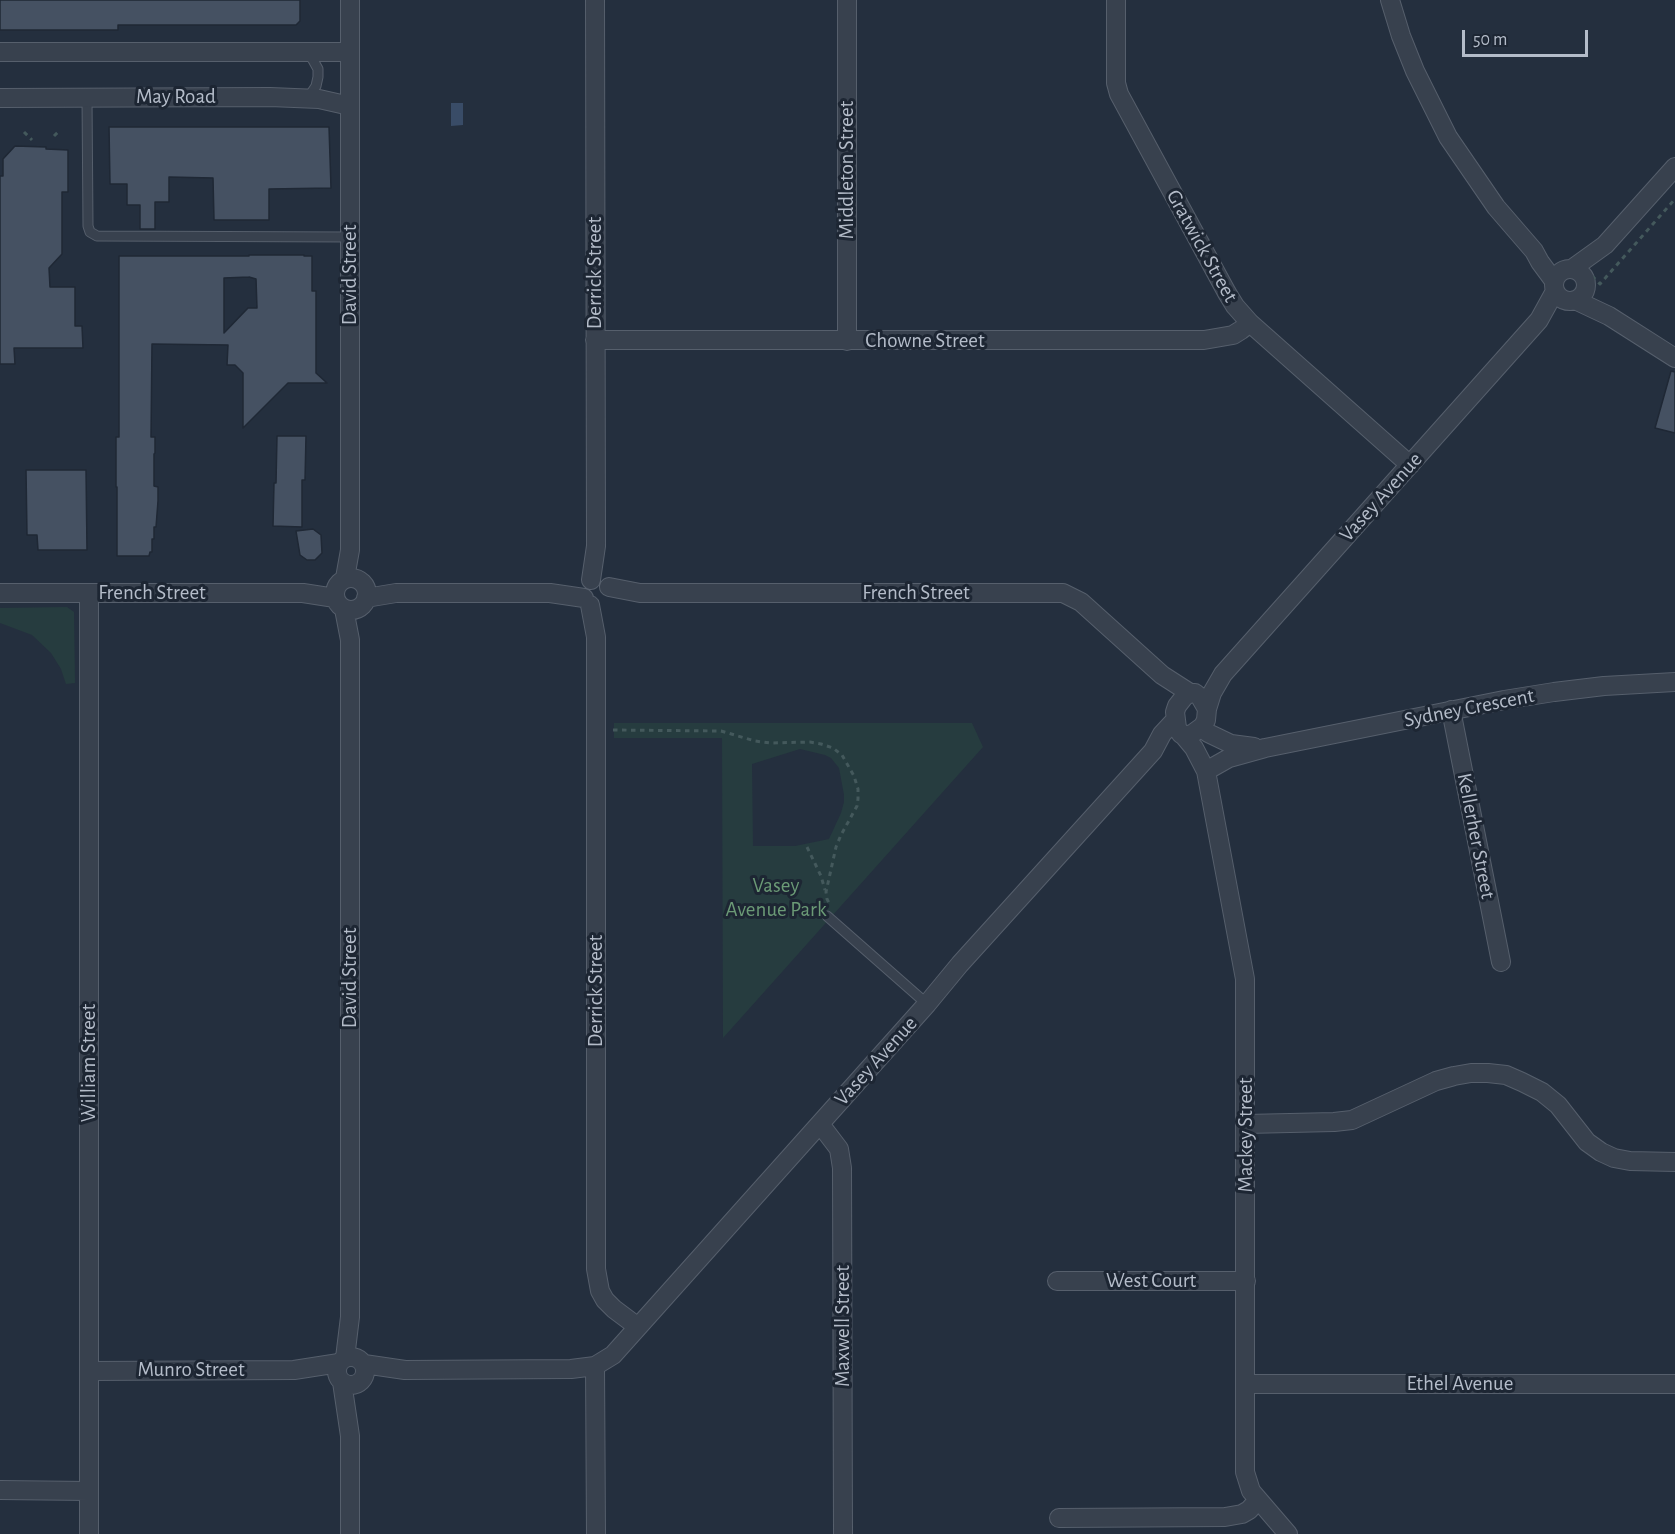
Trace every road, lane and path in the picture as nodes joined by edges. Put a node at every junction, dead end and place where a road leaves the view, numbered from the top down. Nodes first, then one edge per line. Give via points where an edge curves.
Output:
1 (350, 0) edge
2 (595, 0) edge
3 (847, 0) edge
4 (1116, 0) edge
5 (1389, 0) edge
6 (0, 52) edge
7 (308, 52) junction
8 (350, 52) junction
9 (0, 98) edge
10 (87, 98) junction
11 (308, 98) junction
12 (350, 106) junction
13 (24, 132) dead end
14 (58, 132) dead end
15 (54, 136) dead end
16 (32, 140) dead end
17 (1675, 167) edge
18 (350, 237) junction
19 (1570, 285) junction
20 (1250, 323) junction
21 (595, 340) junction
22 (847, 341) junction
23 (1675, 358) edge
24 (1410, 465) junction
25 (351, 592) junction
26 (0, 593) edge
27 (89, 593) junction
28 (596, 593) junction
29 (1222, 674) junction
30 (1162, 675) junction
31 (1675, 682) edge
32 (1193, 693) junction
33 (1451, 710) junction
34 (1207, 721) junction
35 (1179, 724) junction
36 (596, 731) junction
37 (1265, 748) junction
38 (1206, 771) junction
39 (807, 847) dead end
40 (826, 892) junction
41 (837, 911) dead end
42 (827, 916) dead end
43 (1501, 962) dead end
44 (927, 1004) junction
45 (820, 1124) junction
46 (1246, 1124) junction
47 (1675, 1162) edge
48 (1057, 1281) dead end
49 (1246, 1281) junction
50 (638, 1327) junction
51 (595, 1366) junction
52 (351, 1370) junction
53 (89, 1371) junction
54 (1246, 1384) junction
55 (1675, 1384) edge
56 (0, 1490) edge
57 (89, 1491) junction
58 (1258, 1500) junction
59 (1059, 1518) dead end
60 (89, 1534) edge
61 (350, 1534) edge
62 (596, 1534) edge
63 (843, 1534) edge
64 (1288, 1534) edge

1 - 8 street, David Street
2 - 21 street, Derrick Street
3 - 22 street, Middleton Street
4 - 20 street, Gratwick Street via 1119,94 1234,306
5 - 19 street via 1415,71 1448,137 1496,207
6 - 7 street
7 - 8 street
7 - 11 lane via 318,69 316,86
8 - 12 street, David Street
9 - 10 street, May Road
10 - 11 street, May Road
10 - 18 lane via 88,226 97,236
11 - 12 street, May Road
12 - 18 street, David Street
13 - 16 path
14 - 15 path
17 - 19 street, Vasey Avenue
18 - 25 street, David Street
19 - 23 street via 1609,316
19 - 24 street, Vasey Avenue
20 - 22 street, Chowne Street via 1233,335 1204,340
20 - 24 street, Gratwick Street
21 - 22 street, Chowne Street
21 - 28 street, Derrick Street
24 - 29 street, Vasey Avenue
25 - 27 street, French Street
25 - 28 street, French Street
25 - 52 street, David Street
26 - 27 street, French Street
27 - 53 street, William Street
28 - 30 street, French Street via 1063,593 1081,602
28 - 36 street, Derrick Street
29 - 32 street, Vasey Avenue
29 - 34 street, Vasey Avenue via 1212,693
30 - 32 street, French Street
30 - 35 street, French Street via 1172,692
31 - 33 street, Sydney Crescent via 1554,692
32 - 34 street via 1200,697
32 - 35 street, Vasey Avenue via 1184,697
33 - 37 street, Sydney Crescent
33 - 43 street, Kellerher Street
34 - 35 street via 1197,732
34 - 37 street, Sydney Crescent via 1231,744
34 - 38 street, Mackey Street
35 - 38 street, Mackey Street
35 - 44 street, Vasey Avenue via 1162,734 1153,751
36 - 40 path via 720,731 755,741 810,742 833,748 849,766 858,799 836,847
36 - 50 street, Derrick Street via 596,1269 605,1300
37 - 38 street, Sydney Crescent via 1229,758
38 - 46 street, Mackey Street via 1245,979
39 - 40 path
40 - 41 path
42 - 44 lane
44 - 45 street, Vasey Avenue
45 - 50 street, Vasey Avenue
45 - 63 street, Maxwell Street via 835,1142 842,1168
46 - 47 street via 1352,1120 1436,1081 1488,1073 1506,1076 1542,1092 1601,1152 1630,1161
46 - 49 street, Mackey Street
48 - 49 street, West Court
49 - 54 street, Mackey Street
50 - 51 street, Vasey Avenue via 613,1355
51 - 52 street, Munro Street
51 - 62 street
52 - 53 street, Munro Street
52 - 61 street, David Street
53 - 57 street, William Street
54 - 55 street, Ethel Avenue
54 - 58 street, Mackey Street via 1245,1472
56 - 57 street
57 - 60 street, William Street
58 - 59 street via 1242,1514 1225,1517
58 - 64 street, Mackey Street

